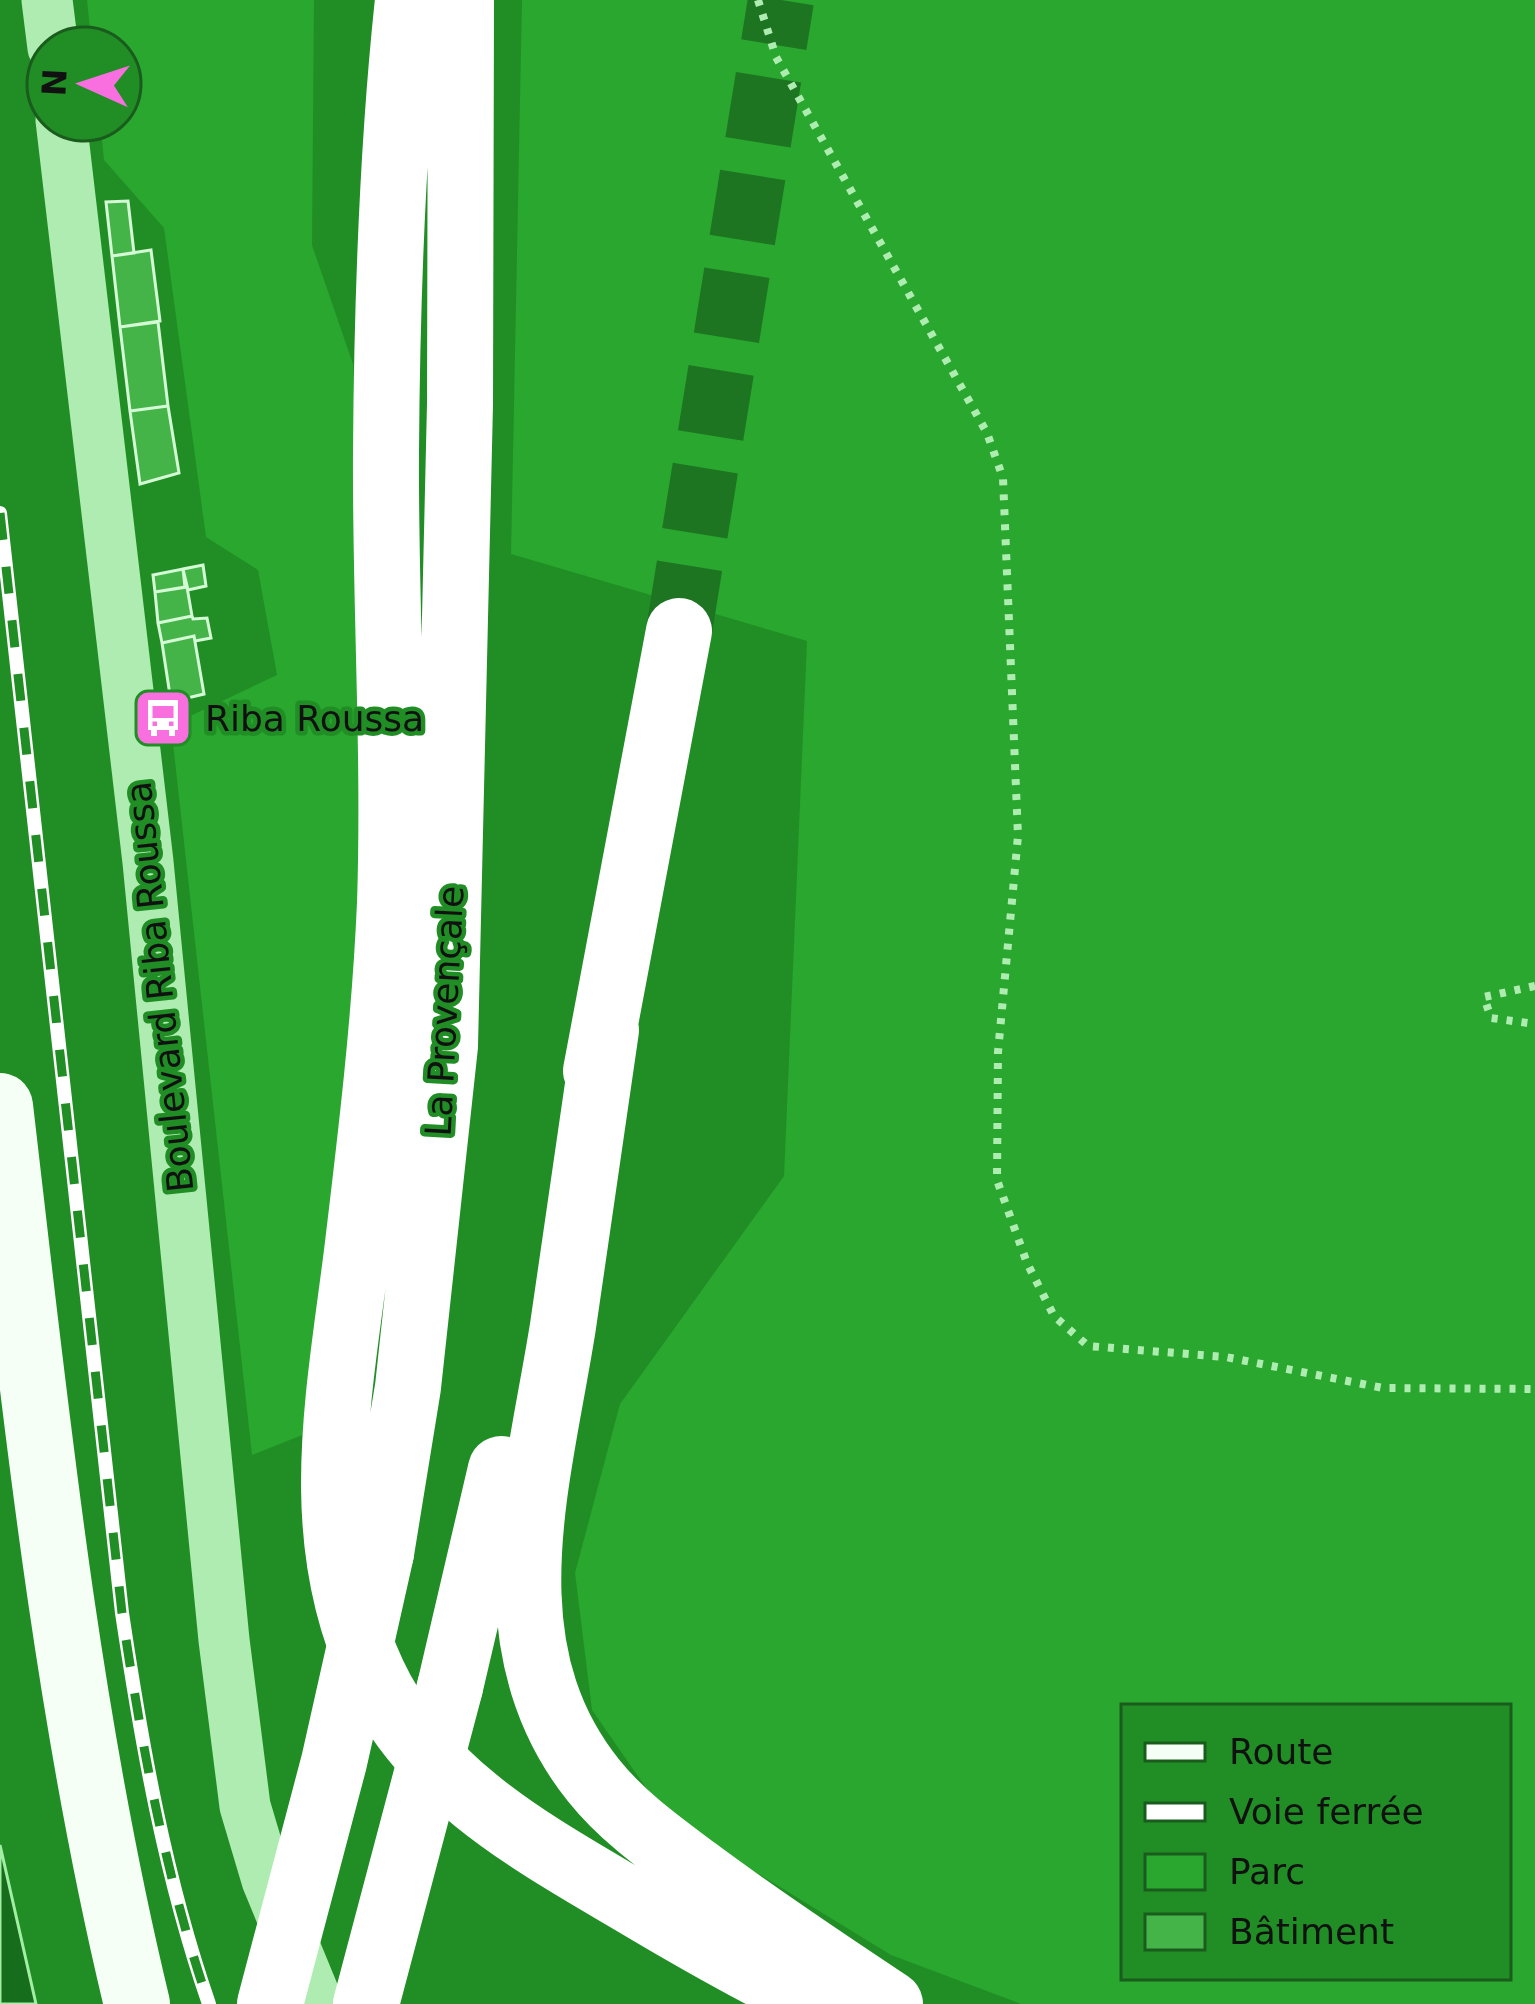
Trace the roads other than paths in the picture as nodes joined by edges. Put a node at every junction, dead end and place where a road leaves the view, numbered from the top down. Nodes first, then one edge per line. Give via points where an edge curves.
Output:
1 (408, 0) edge
2 (461, 0) edge
3 (64, 144) edge
4 (680, 631) tunnel mouth
5 (606, 1030) junction
6 (0, 1106) edge
7 (0, 1409) edge
8 (57, 1698) junction
9 (96, 2004) edge
10 (137, 2004) edge
11 (270, 2004) edge
12 (318, 2004) edge
13 (366, 2004) edge
14 (819, 2004) edge
15 (890, 2004) edge

1 - 14 highway via 386,451 389,921 337,1401 338,1563 374,1676 397,1719 449,1779 522,1836 750,1972
2 - 11 highway, La Provençale, bridge via 445,1046 381,1553
3 - 12 street, Boulevard Riba Roussa via 148,862 244,1806
4 - 5 highway
5 - 13 highway, bridge
5 - 15 highway via 532,1495 527,1603 536,1654 568,1743 618,1809
6 - 8 main road
7 - 8 main road
8 - 9 main road
8 - 10 main road

